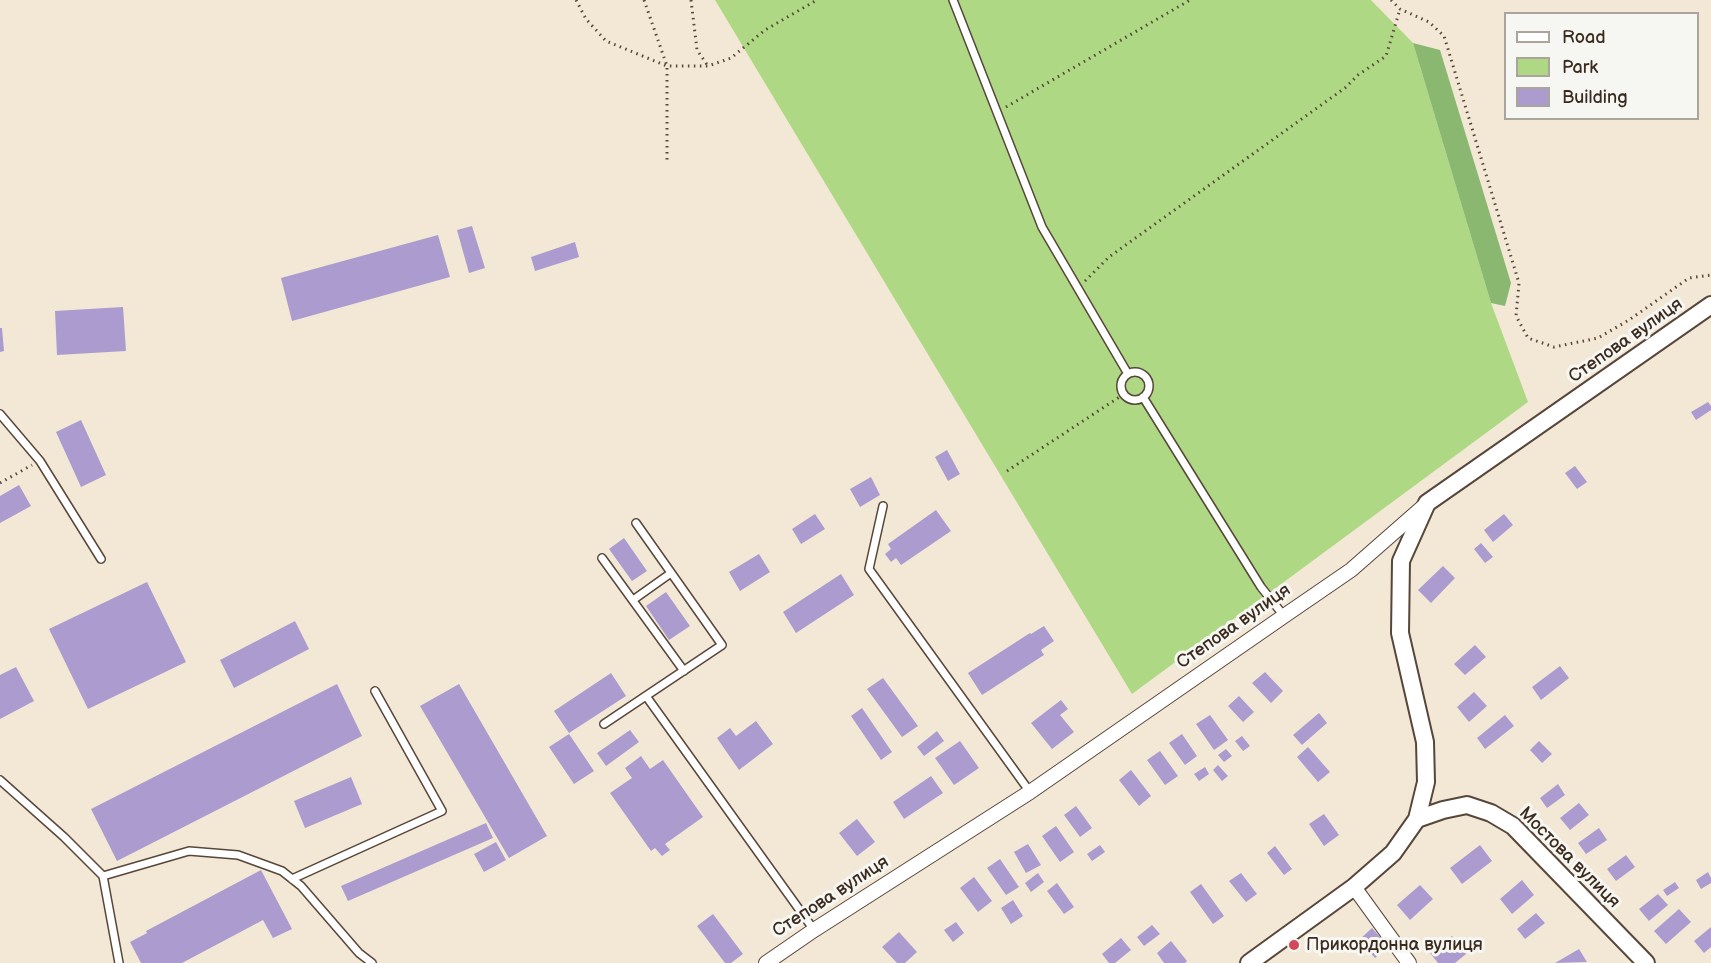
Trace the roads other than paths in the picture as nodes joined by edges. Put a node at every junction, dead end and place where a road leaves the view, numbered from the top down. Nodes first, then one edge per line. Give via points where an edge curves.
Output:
1 (953, 0) edge
2 (1711, 305) edge
3 (1128, 374) junction
4 (1143, 398) junction
5 (0, 414) edge
6 (1427, 503) junction
7 (883, 506) dead end
8 (636, 523) dead end
9 (602, 558) dead end
10 (101, 559) dead end
11 (671, 573) junction
12 (633, 600) junction
13 (1284, 616) junction
14 (684, 671) junction
15 (375, 691) dead end
16 (646, 696) junction
17 (604, 724) dead end
18 (0, 780) edge
19 (1030, 792) junction
20 (1417, 819) junction
21 (103, 876) junction
22 (292, 879) junction
23 (1354, 887) junction
24 (814, 930) junction
25 (119, 963) edge
26 (372, 963) edge
27 (766, 963) edge
28 (1249, 963) edge
29 (1409, 963) edge
30 (1646, 963) edge

1 - 3 lane via 1042,227
2 - 6 street, Степова вулиця
3 - 4 lane via 1138,372 1147,378 1149,388
3 - 4 lane via 1122,383 1124,394 1133,400
4 - 13 lane via 1261,587
5 - 10 lane via 40,461
6 - 13 street, Степова вулиця via 1351,570
6 - 20 street via 1401,561 1400,633 1425,742 1426,782
7 - 19 lane via 869,569
8 - 11 lane
9 - 12 lane
11 - 12 lane
11 - 14 lane via 722,645
12 - 14 lane
13 - 19 street, Степова вулиця
14 - 16 lane
15 - 22 lane via 442,812
16 - 17 lane
16 - 24 lane
18 - 21 lane
19 - 24 street, Степова вулиця
20 - 23 street via 1393,853
20 - 30 street, Мостова вулиця via 1467,805 1513,826
21 - 22 lane via 189,851 238,855 282,871
21 - 25 lane
22 - 26 lane
23 - 28 street
23 - 29 street
24 - 27 street, Степова вулиця

